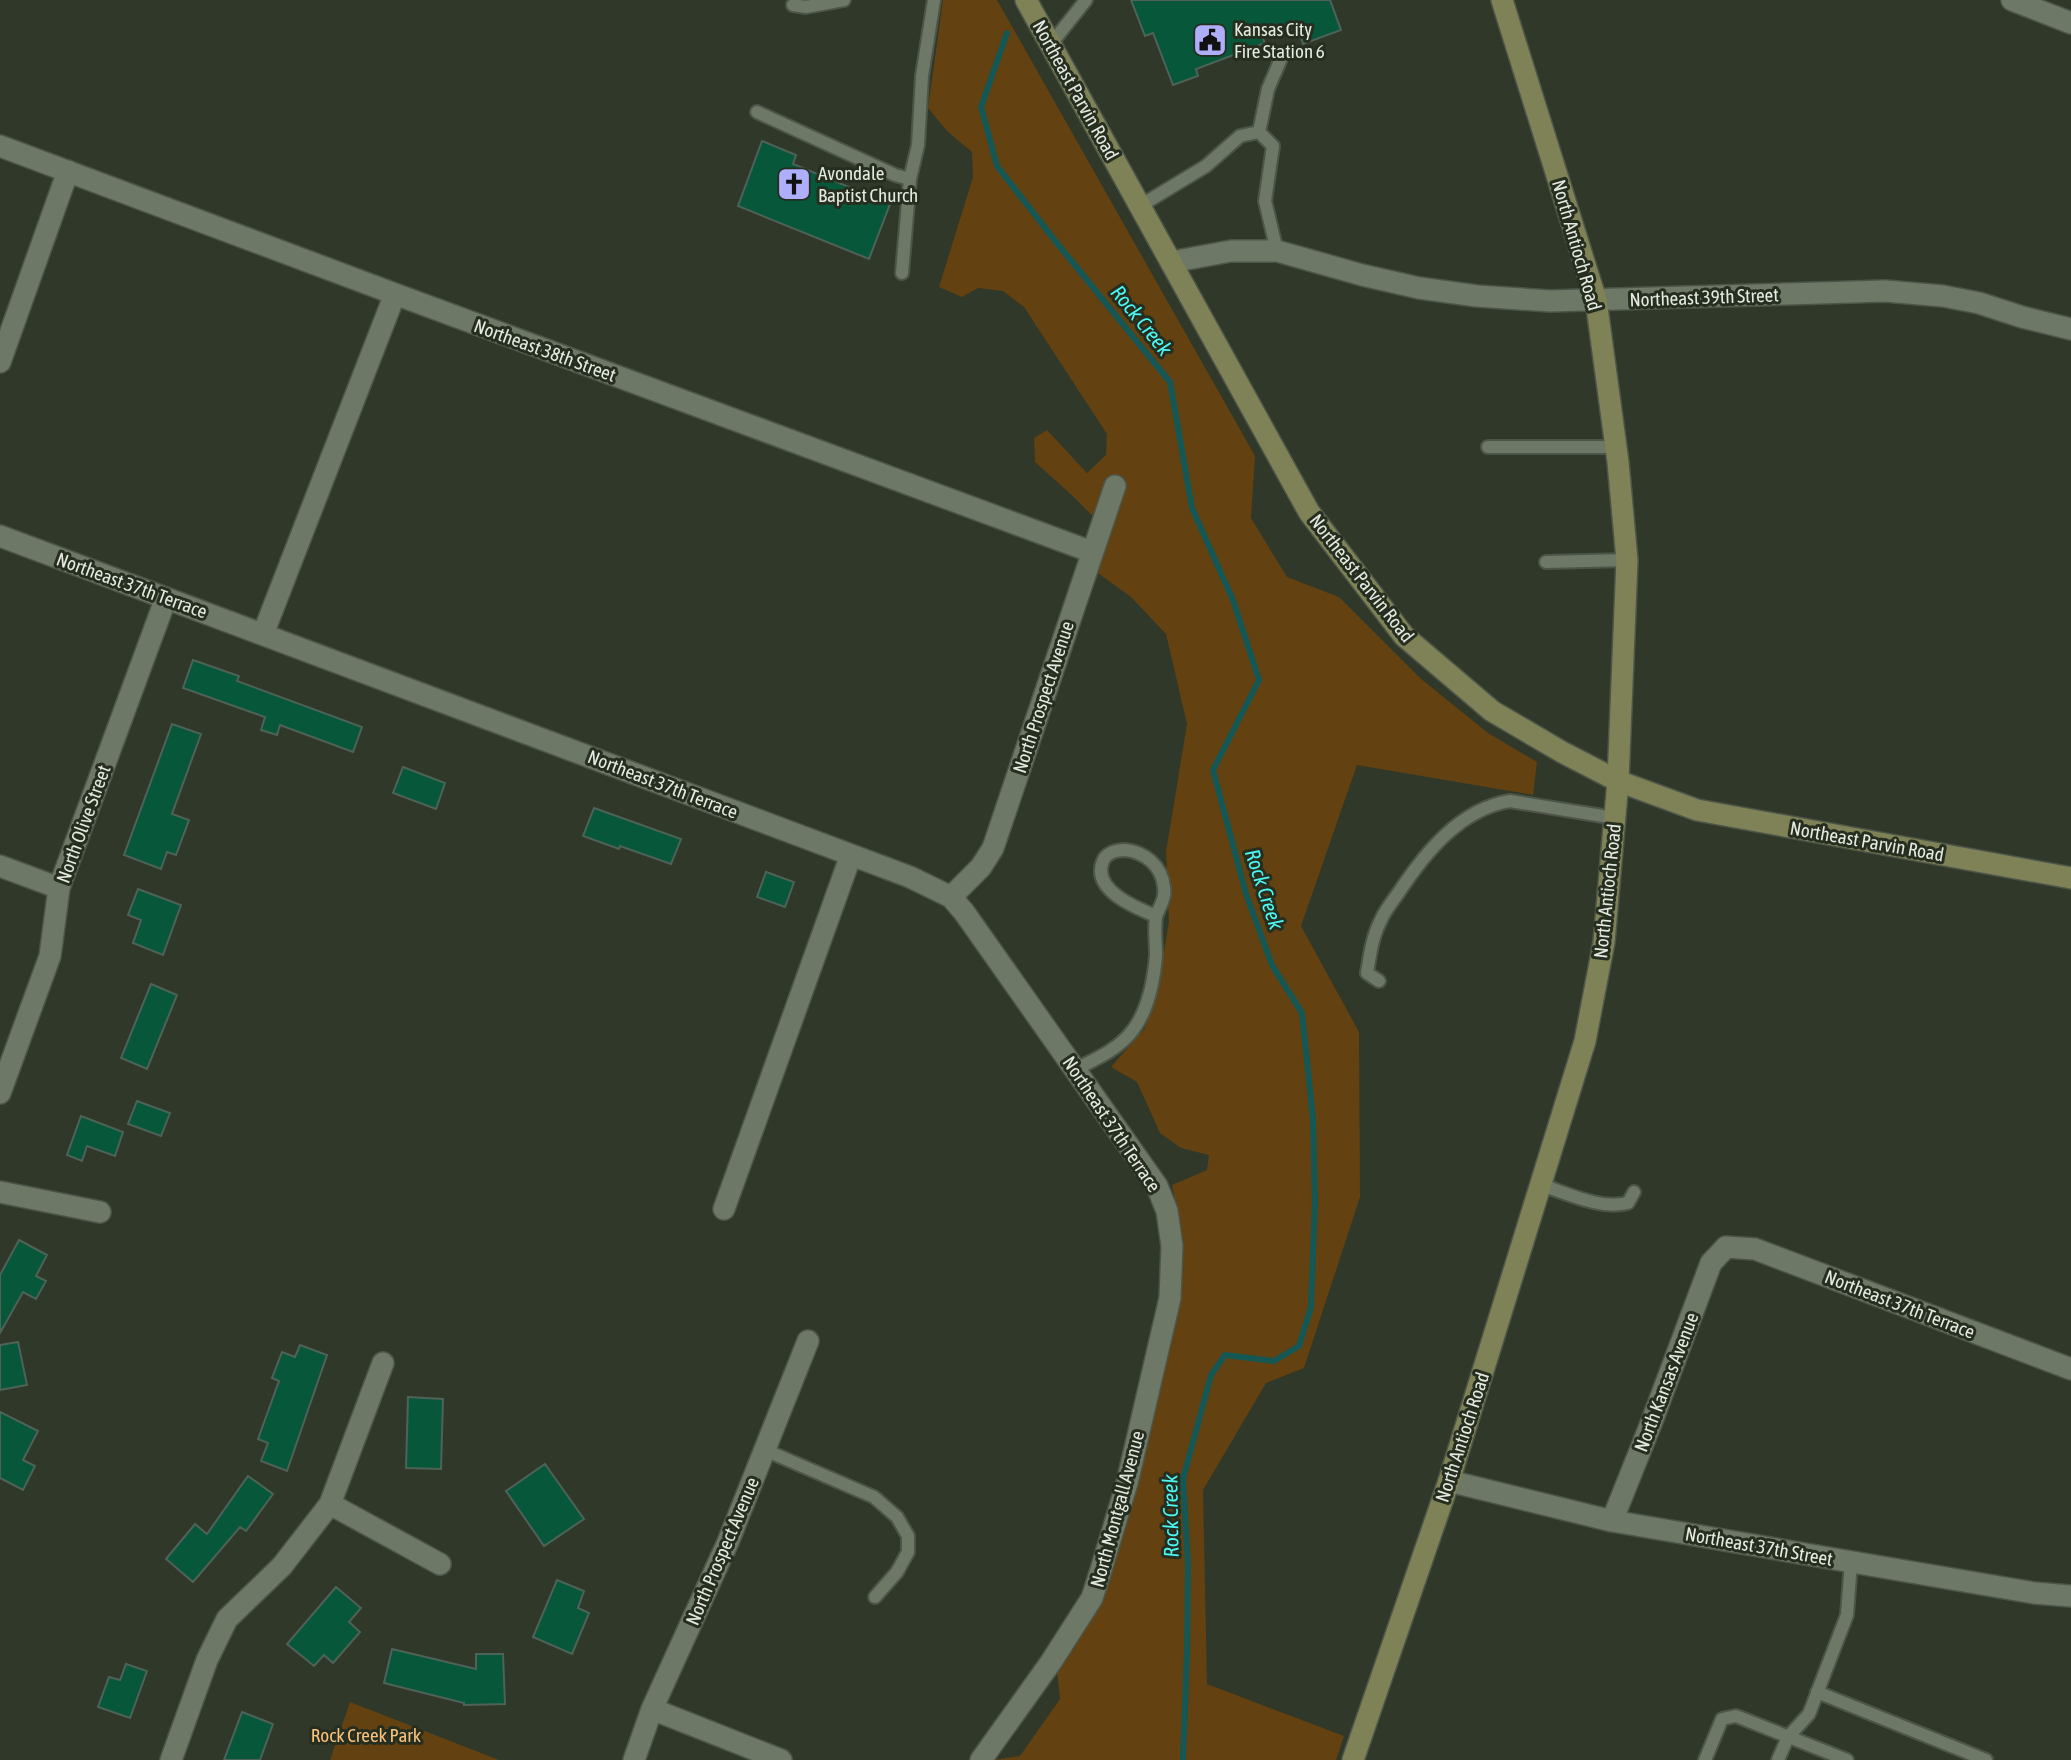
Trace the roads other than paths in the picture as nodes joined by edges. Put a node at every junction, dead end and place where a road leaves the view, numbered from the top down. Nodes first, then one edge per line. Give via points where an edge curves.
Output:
1 (844, 0) edge
2 (934, 0) edge
3 (1026, 0) edge
4 (1086, 0) edge
5 (1502, 0) edge
6 (2012, 0) edge
7 (793, 5) dead end
8 (2071, 23) edge
9 (1051, 44) junction
10 (1280, 61) dead end
11 (757, 112) dead end
12 (1259, 132) junction
13 (0, 146) edge
14 (68, 171) junction
15 (910, 179) junction
16 (1140, 206) junction
17 (1277, 251) junction
18 (1171, 262) junction
19 (902, 273) dead end
20 (395, 294) junction
21 (1596, 300) junction
22 (2071, 329) edge
23 (0, 362) edge
24 (1488, 447) dead end
25 (1616, 447) junction
26 (1115, 486) dead end
27 (0, 536) edge
28 (1092, 552) junction
29 (1627, 560) junction
30 (1546, 562) dead end
31 (166, 598) junction
32 (263, 634) junction
33 (1618, 781) junction
34 (1615, 818) junction
35 (851, 855) junction
36 (0, 866) edge
37 (2071, 878) edge
38 (59, 888) junction
39 (951, 897) junction
40 (1156, 916) junction
41 (1379, 981) dead end
42 (1076, 1069) junction
43 (0, 1093) edge
44 (1541, 1185) junction
45 (0, 1192) edge
46 (1634, 1192) dead end
47 (724, 1209) dead end
48 (100, 1212) dead end
49 (1169, 1226) joint
50 (1727, 1247) joint
51 (808, 1341) dead end
52 (383, 1363) dead end
53 (2071, 1369) edge
54 (765, 1450) junction
55 (1450, 1481) junction
56 (330, 1504) junction
57 (1612, 1521) junction
58 (1851, 1562) junction
59 (440, 1564) dead end
60 (2071, 1595) edge
61 (875, 1597) dead end
62 (1817, 1692) junction
63 (652, 1709) junction
64 (1788, 1737) junction
65 (171, 1760) edge
66 (634, 1760) edge
67 (781, 1760) edge
68 (981, 1760) edge
69 (1353, 1760) edge
70 (1705, 1760) edge
71 (1778, 1760) edge
72 (1847, 1760) edge
73 (1986, 1760) edge

1 - 7 lane
2 - 15 lane
3 - 9 street, Northeast Parvin Road
4 - 9 lane
5 - 21 street, North Antioch Road
6 - 8 street
9 - 16 street, Northeast Parvin Road
10 - 12 lane via 1268,89
11 - 15 lane
12 - 16 lane via 1240,136 1206,166
12 - 17 lane via 1273,146 1265,201
13 - 14 street, Northeast 38th Street
14 - 20 street, Northeast 38th Street
14 - 23 street
15 - 19 lane
16 - 18 street, Northeast Parvin Road
17 - 18 street, Northeast 39th Street via 1231,251
17 - 21 street, Northeast 39th Street via 1419,288 1550,301
18 - 33 street, Northeast Parvin Road via 1309,512 1404,636 1492,711
20 - 28 street, Northeast 38th Street
20 - 32 street
21 - 22 street, Northeast 39th Street via 1885,291 1979,303
21 - 25 street, North Antioch Road
24 - 25 lane
25 - 29 street, North Antioch Road
26 - 28 street, North Prospect Avenue
27 - 31 street, Northeast 37th Terrace
28 - 39 street, North Prospect Avenue via 993,848
29 - 30 lane
29 - 33 street, North Antioch Road
31 - 32 street, Northeast 37th Terrace
31 - 38 street, North Olive Street
32 - 35 street, Northeast 37th Terrace
33 - 34 street, North Antioch Road
33 - 37 street, Northeast Parvin Road via 1697,810
34 - 41 lane via 1510,801 1466,818 1423,859 1381,918 1367,973
34 - 44 street, North Antioch Road via 1604,942 1585,1041
35 - 39 street, Northeast 37th Terrace
35 - 47 street
36 - 38 street
38 - 43 street, North Olive Street via 50,956
39 - 42 street, Northeast 37th Terrace
40 - 40 lane via 1164,899 1157,867 1139,852 1110,853 1105,857 1102,881 1132,906
40 - 42 lane via 1156,957 1145,1009 1120,1044
42 - 49 street, Northeast 37th Terrace via 1157,1186
44 - 46 lane via 1616,1206 1628,1203
44 - 55 street, North Antioch Road
45 - 48 street
49 - 68 street, North Montgall Avenue via 1170,1298 1126,1483 1092,1598
50 - 53 street, Northeast 37th Terrace via 1755,1249
50 - 57 street, North Kansas Avenue via 1711,1263
51 - 54 street, North Prospect Avenue
52 - 56 street
54 - 61 lane via 874,1497 897,1517 908,1536 908,1552
54 - 63 street, North Prospect Avenue via 729,1542
55 - 57 street, Northeast 37th Street
55 - 69 street, North Antioch Road
56 - 59 street
56 - 65 street via 282,1566 227,1619 206,1660
57 - 58 street, Northeast 37th Street
58 - 60 street, Northeast 37th Street via 2034,1593
58 - 62 lane via 1847,1615
62 - 64 lane via 1809,1714
62 - 73 lane
63 - 66 street, North Prospect Avenue
63 - 67 street
64 - 70 lane via 1737,1716 1722,1719
64 - 71 lane
64 - 72 lane

